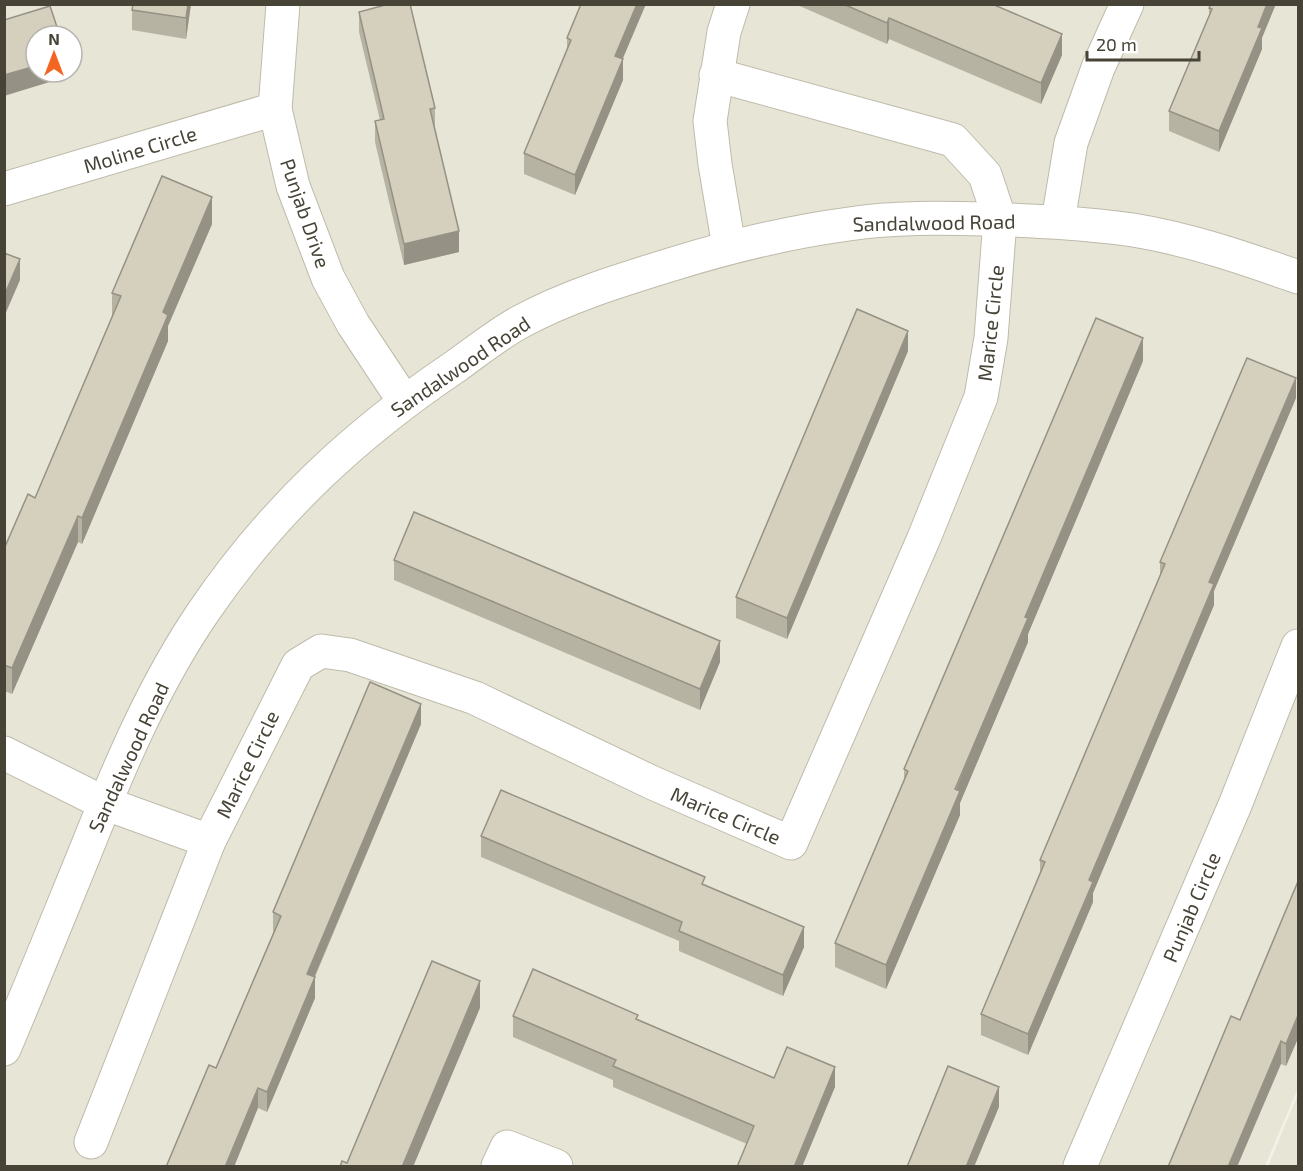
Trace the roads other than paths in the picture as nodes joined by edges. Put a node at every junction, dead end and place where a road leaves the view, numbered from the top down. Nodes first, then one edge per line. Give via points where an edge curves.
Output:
1 (283, 4) edge
2 (733, 4) edge
3 (1127, 4) edge
4 (716, 75) junction
5 (275, 109) junction
6 (4, 189) edge
7 (1000, 220) junction
8 (1058, 221) junction
9 (729, 247) junction
10 (1299, 277) edge
11 (404, 401) junction
12 (1299, 646) edge
13 (4, 753) edge
14 (104, 803) junction
15 (209, 841) junction
16 (4, 1049) edge
17 (91, 1142) dead end
18 (498, 1167) edge
19 (556, 1167) edge
20 (1080, 1167) edge

1 - 5 street, Punjab Drive
2 - 4 street
3 - 8 street via 1071,143
4 - 7 street via 953,140 985,175
4 - 9 street via 710,121
5 - 6 street, Moline Circle
5 - 11 street, Punjab Drive via 293,186 328,278
7 - 8 street, Sandalwood Road
7 - 9 street, Sandalwood Road via 853,223
7 - 15 street, Marice Circle via 991,338 981,397 791,843 653,783 475,698 350,655 321,651 298,665
8 - 10 street, Sandalwood Road via 1135,230 1193,243
9 - 11 street, Sandalwood Road via 604,285 519,322
11 - 14 street, Sandalwood Road via 309,484 246,553 202,614 145,712
12 - 20 street, Punjab Circle via 1231,816
13 - 14 street
14 - 15 street, Marice Circle
14 - 16 street, Sandalwood Road
15 - 17 street, Marice Circle
18 - 19 street via 507,1147

